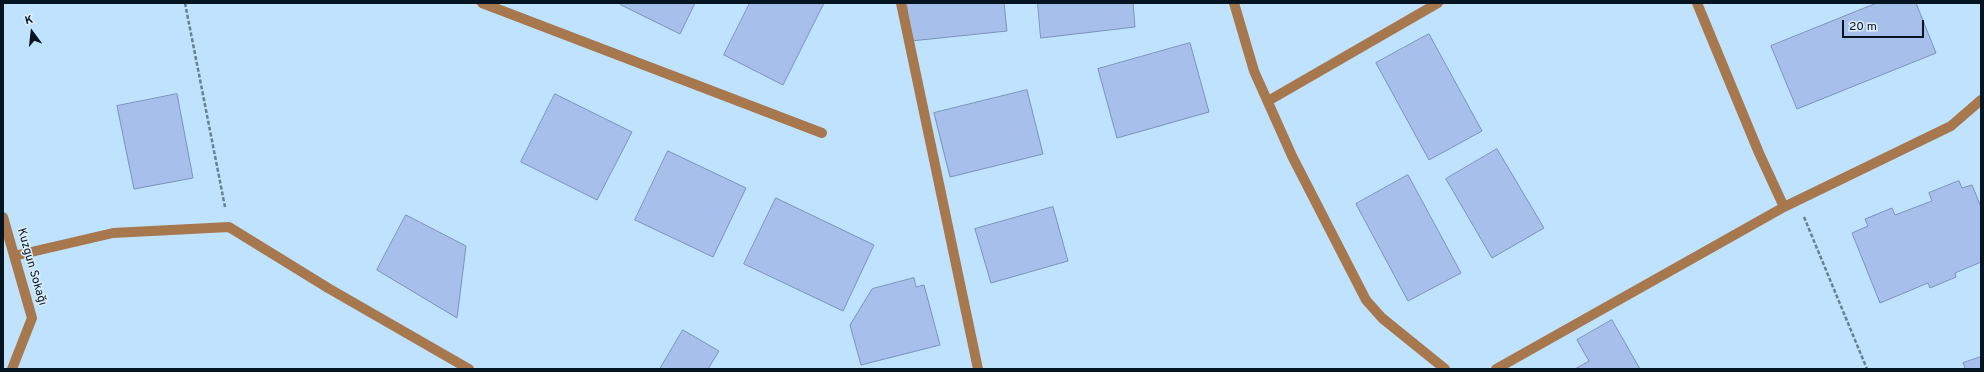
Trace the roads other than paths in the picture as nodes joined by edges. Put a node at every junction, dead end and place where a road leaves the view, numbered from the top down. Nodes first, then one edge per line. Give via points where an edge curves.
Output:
1 (482, 3) edge
2 (901, 3) edge
3 (1234, 3) edge
4 (1438, 3) edge
5 (1697, 3) edge
6 (1981, 100) edge
7 (1268, 101) junction
8 (822, 133) dead end
9 (1784, 207) junction
10 (3, 217) edge
11 (14, 256) junction
12 (12, 369) edge
13 (469, 369) edge
14 (978, 369) edge
15 (1445, 369) edge
16 (1496, 369) edge

1 - 8 street
2 - 14 street
3 - 7 street via 1254,71
4 - 7 street
5 - 9 street
6 - 9 street via 1951,126
7 - 15 street via 1292,156 1366,300 1382,318
9 - 16 street
10 - 11 street, Kuzgun Sokağı
11 - 12 street, Kuzgun Sokağı via 32,318
11 - 13 street via 113,233 229,227 328,288

